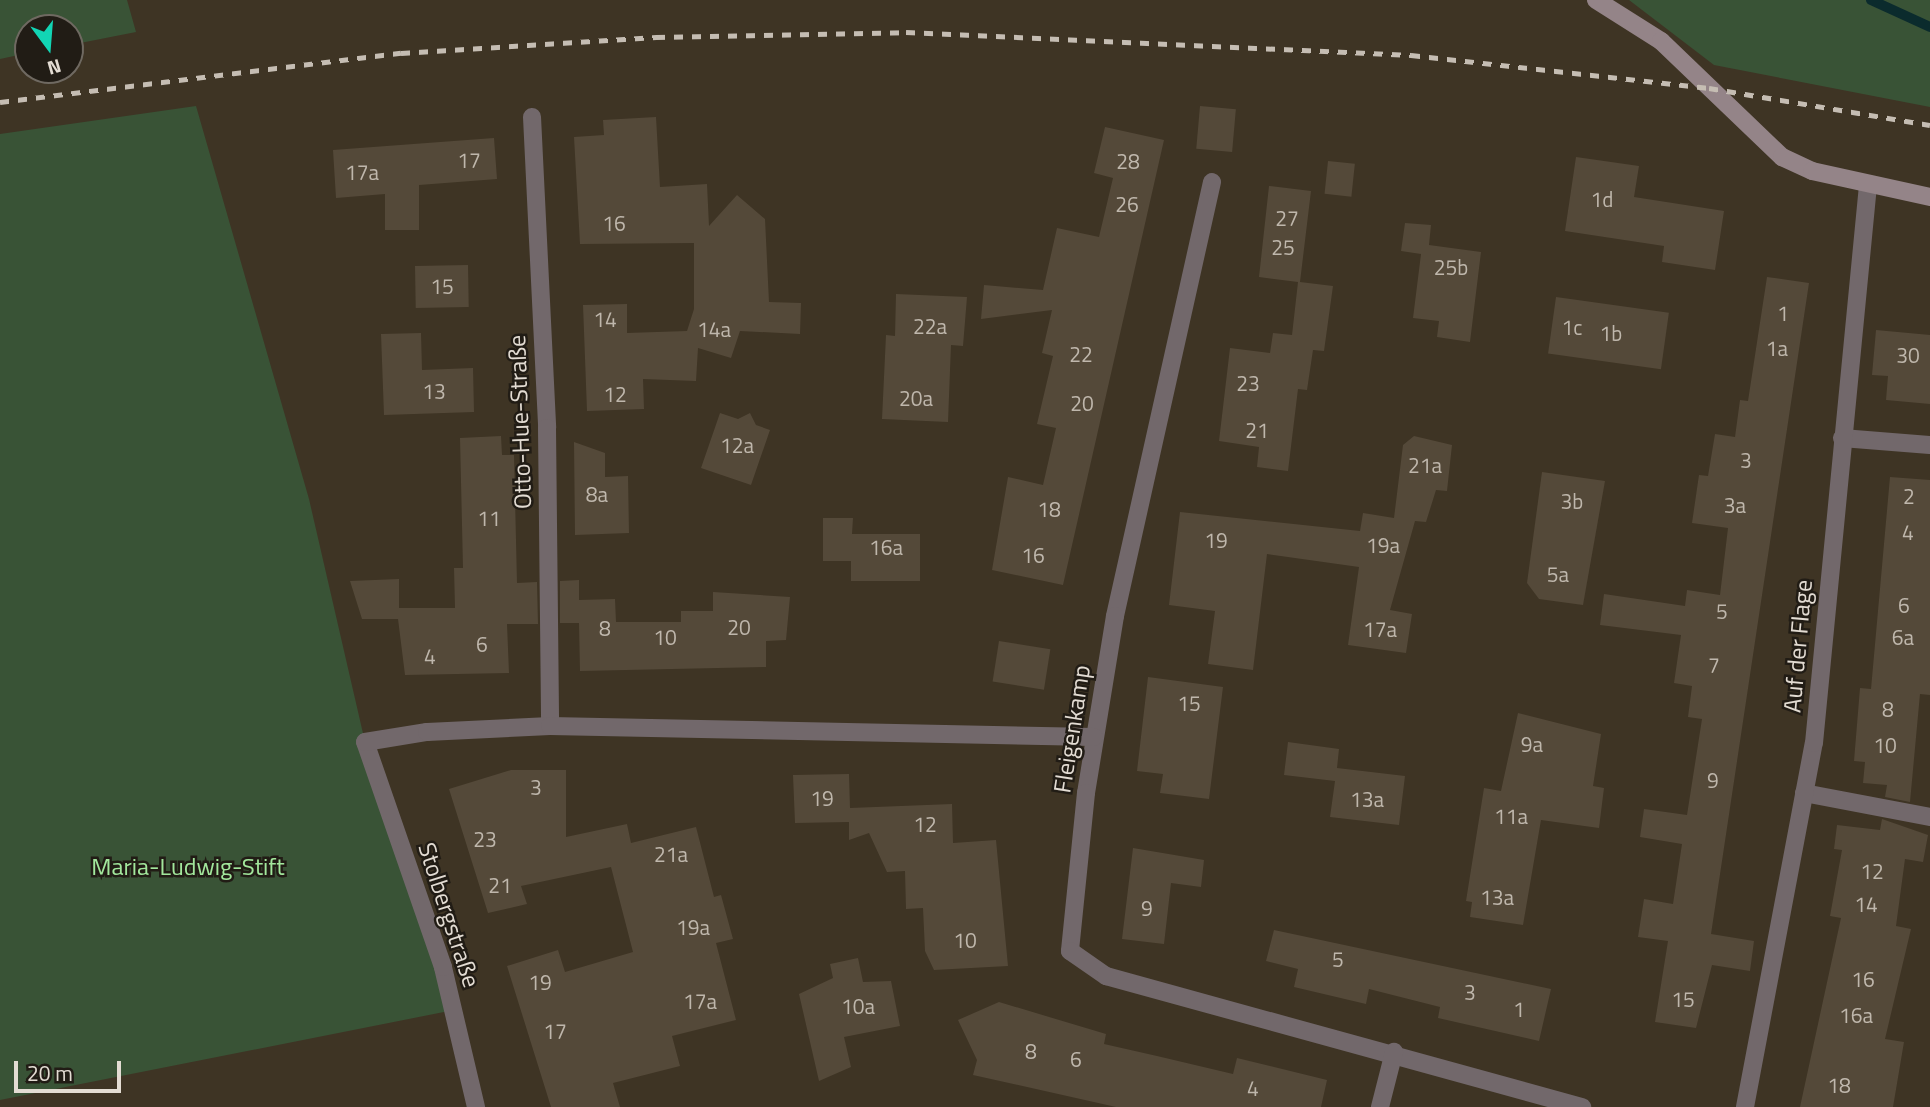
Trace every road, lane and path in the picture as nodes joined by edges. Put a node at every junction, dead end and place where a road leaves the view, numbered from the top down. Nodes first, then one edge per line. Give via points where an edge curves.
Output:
1 (1596, 0) edge
2 (533, 117) dead end
3 (1212, 182) dead end
4 (1868, 185) junction
5 (1930, 197) edge
6 (1842, 438) junction
7 (1930, 445) edge
8 (550, 726) junction
9 (1094, 737) junction
10 (1804, 793) junction
11 (1930, 817) edge
12 (1394, 1052) junction
13 (476, 1107) edge
14 (1380, 1107) edge
15 (1582, 1107) edge
16 (1745, 1107) edge

1 - 4 street via 1661,41 1782,157
2 - 8 street, Otto-Hue-Straße via 547,428
3 - 9 street, Fleigenkamp via 1176,321
4 - 5 street
4 - 6 street, Auf der Flage
6 - 7 street
6 - 10 street, Auf der Flage
8 - 9 street
8 - 13 street, Stolbergstraße via 427,732 365,742 443,967
9 - 12 street, Fleigenkamp via 1070,951 1078,961 1106,976
10 - 11 street
10 - 16 street, Auf der Flage
12 - 14 street
12 - 15 street, Fleigenkamp

